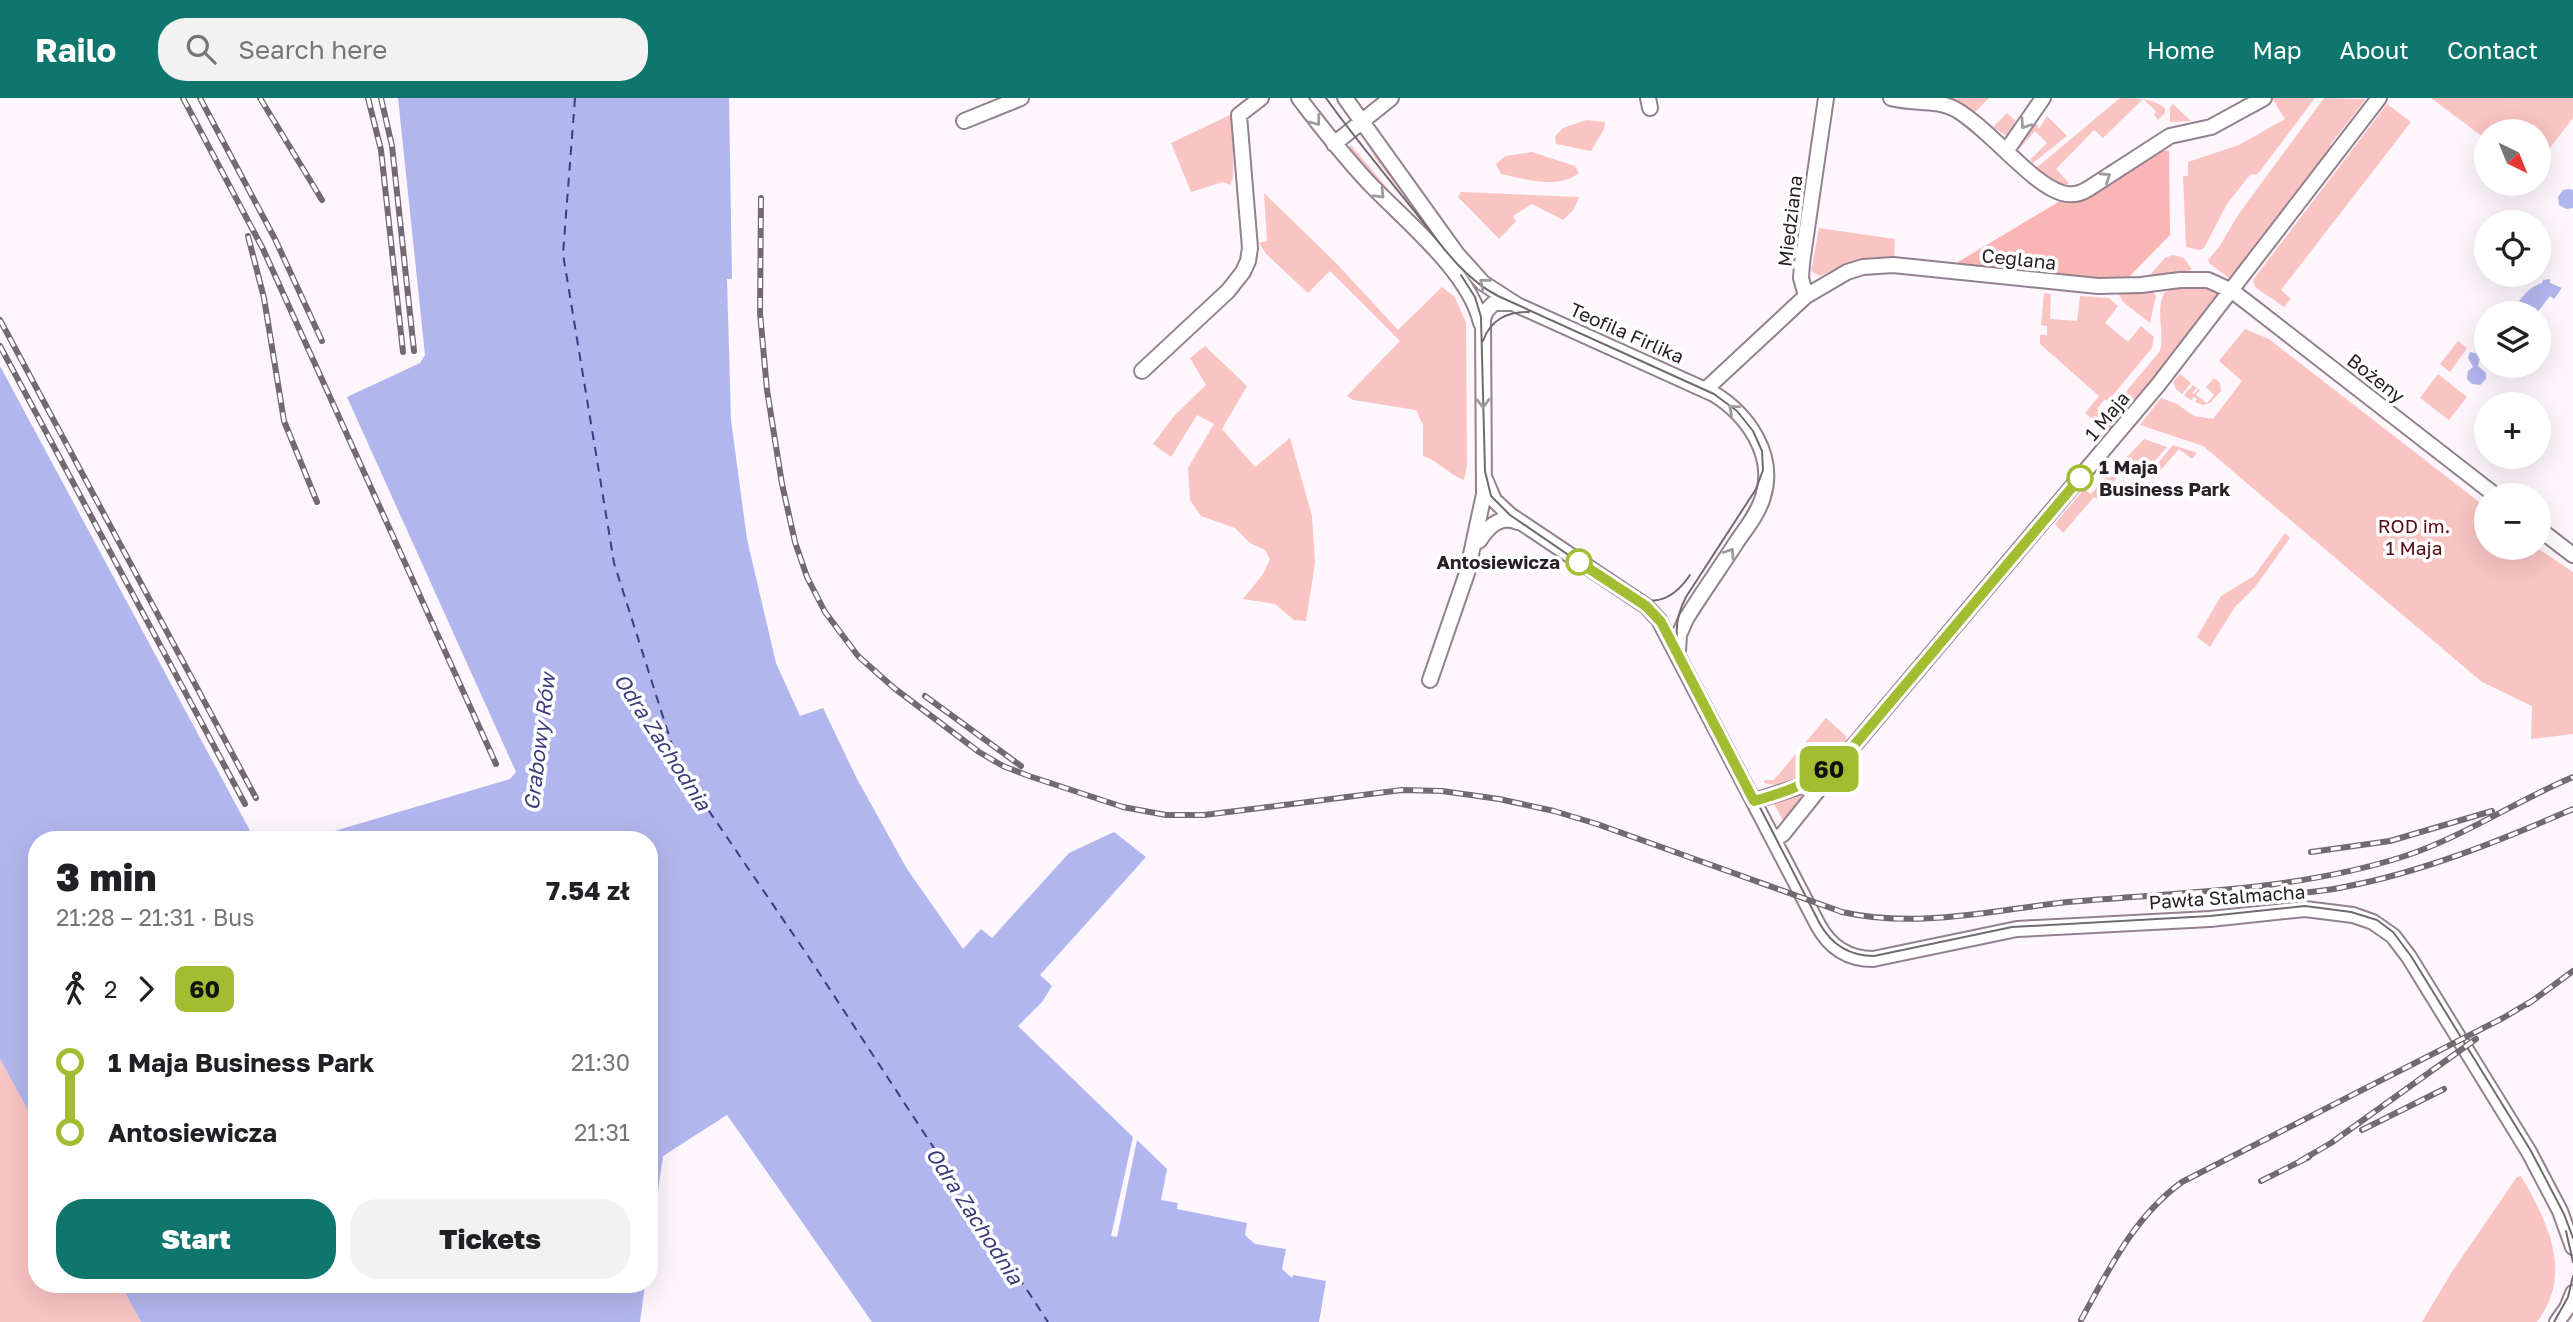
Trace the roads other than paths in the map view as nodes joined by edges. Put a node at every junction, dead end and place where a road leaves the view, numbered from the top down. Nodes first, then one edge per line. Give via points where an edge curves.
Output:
1 (1021, 98) edge
2 (1261, 98) edge
3 (1299, 98) edge
4 (1345, 98) edge
5 (1391, 98) edge
6 (1826, 98) edge
7 (1891, 98) edge
8 (2043, 98) edge
9 (2264, 98) edge
10 (2379, 98) edge
11 (964, 121) dead end
12 (1362, 122) junction
13 (1334, 144) junction
14 (2007, 149) junction
15 (2232, 290) junction
16 (1806, 296) junction
17 (1517, 304) junction
18 (1482, 335) junction
19 (1142, 371) dead end
20 (1705, 390) junction
21 (1485, 479) junction
22 (2480, 483) edge
23 (1519, 522) junction
24 (2551, 539) edge
25 (1474, 548) junction
26 (2573, 555) edge
27 (1695, 604) junction
28 (1646, 606) junction
29 (1678, 655) junction
30 (1430, 680) dead end
31 (1851, 749) junction
32 (1754, 801) junction
33 (1774, 840) junction
34 (2573, 1247) edge
35 (2573, 1293) edge
36 (2557, 1322) edge

1 - 11 street
2 - 19 street via 1239,115 1248,261 1228,291
3 -> 13 street
4 - 12 street, Teofila Firlika
5 - 12 street
6 - 16 street, Miedziana via 1802,263
7 - 14 street via 1950,107
8 -> 14 street
14 -> 9 street via 2046,184 2066,194 2083,192 2170,136 2211,127
10 - 15 street, 1 Maja
12 - 13 street
17 -> 12 street, Teofila Firlika via 1466,266
13 -> 18 street via 1459,278 1474,302
15 - 16 street, Ceglana via 2208,279 2110,286 1882,265 1847,272
15 - 22 street, Bożeny
15 - 31 street, 1 Maja via 2158,385
16 - 20 street
17 - 18 street via 1491,305 1484,316
17 - 20 street, Teofila Firlika
18 -> 21 street
27 -> 20 street, Teofila Firlika via 1758,510 1767,475 1761,447 1748,424 1728,403
21 - 23 street via 1495,502
21 - 25 street
23 - 25 street via 1496,522
23 - 28 street
24 - 26 street
25 - 30 street
27 - 28 street via 1670,616
27 - 29 street, Teofila Firlika via 1680,632
28 - 29 street via 1663,624
29 - 32 street
31 - 32 street, 1 Maja via 1809,783
31 - 33 street, 1 Maja
32 - 33 street
33 - 34 street, Pawła Stalmacha via 1830,943 1848,955 1870,959 2029,928 2210,919 2300,909 2369,920 2393,936 2409,957 2532,1158
35 - 36 street

